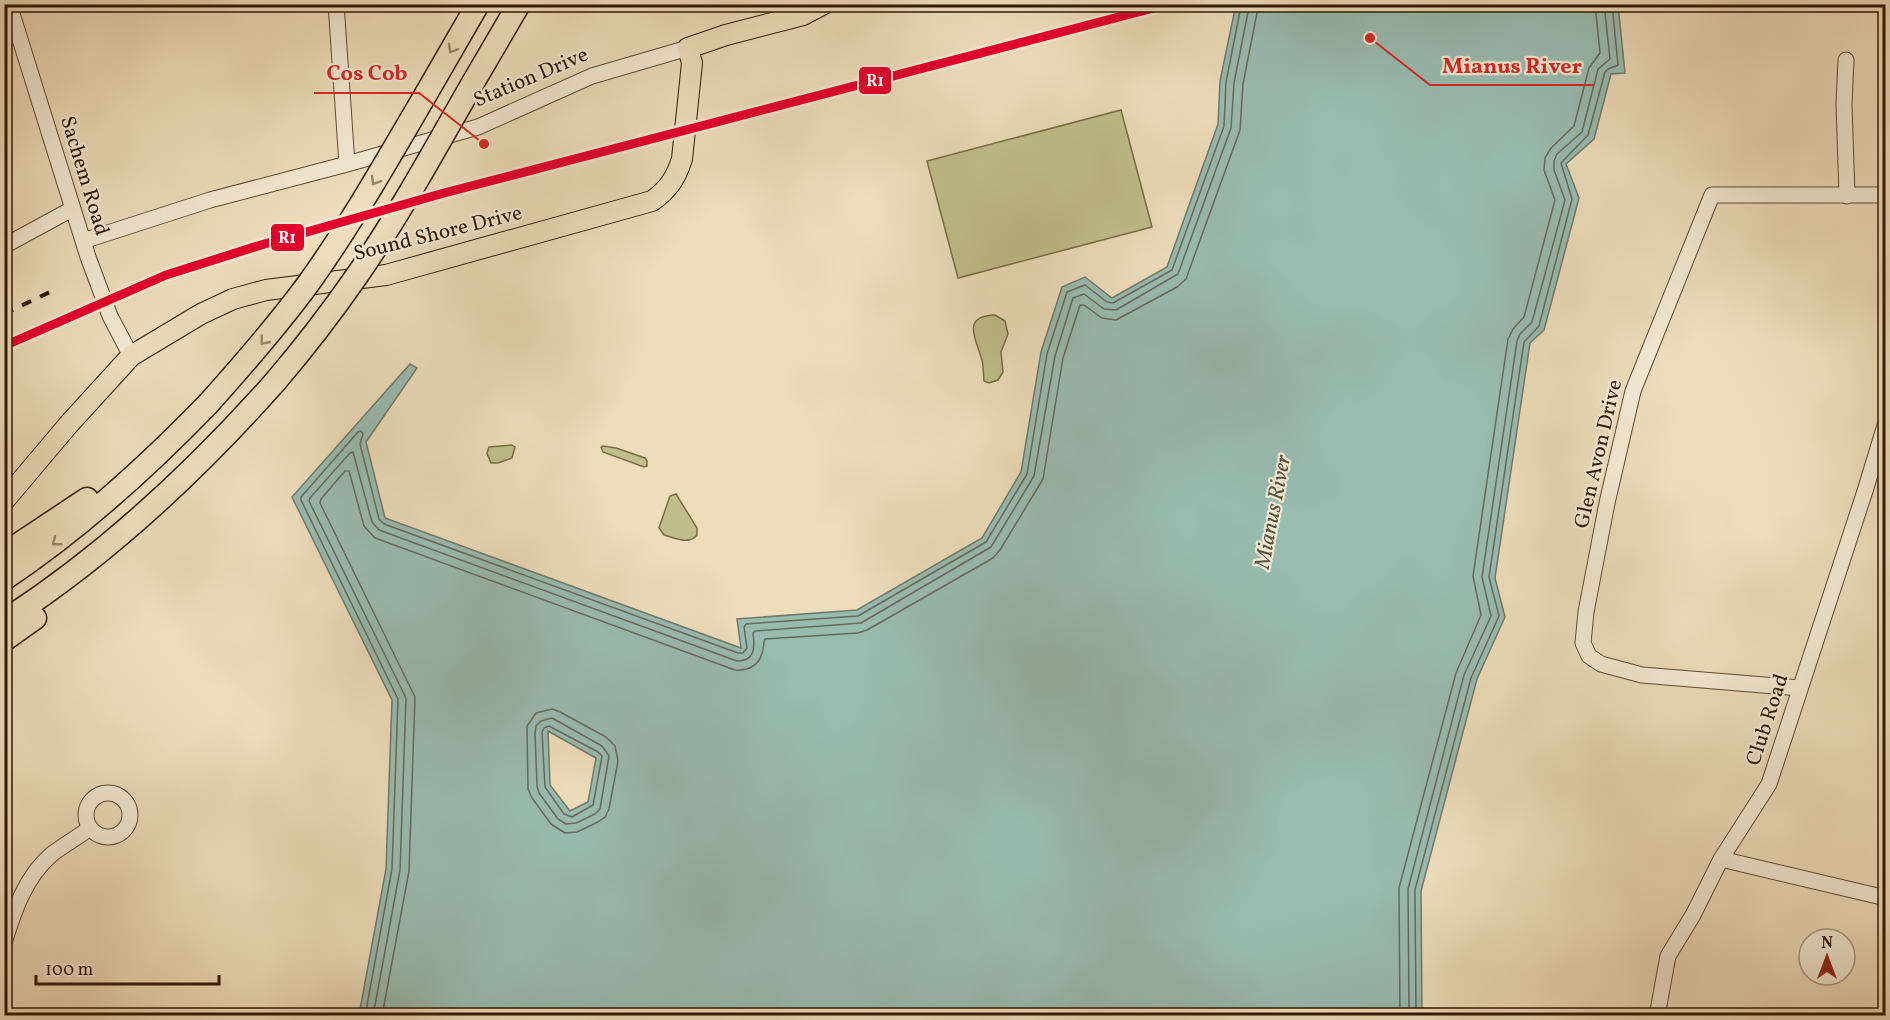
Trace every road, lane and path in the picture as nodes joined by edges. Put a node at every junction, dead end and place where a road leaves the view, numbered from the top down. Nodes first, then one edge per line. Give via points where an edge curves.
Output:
1 (336, 4) edge
2 (478, 4) edge
3 (519, 4) edge
4 (824, 4) edge
5 (8, 7) edge
6 (688, 48) junction
7 (1846, 60) dead end
8 (347, 164) junction
9 (1886, 195) edge
10 (1847, 196) junction
11 (72, 208) junction
12 (82, 241) junction
13 (4, 246) edge
14 (131, 356) junction
15 (208, 404) junction
16 (246, 415) junction
17 (1886, 422) edge
18 (4, 501) edge
19 (4, 554) edge
20 (4, 579) edge
21 (4, 621) edge
22 (4, 640) edge
23 (1800, 688) junction
24 (90, 828) dead end
25 (1721, 859) junction
26 (1886, 898) edge
27 (4, 944) edge
28 (1657, 1016) edge

1 - 8 street
2 -> 15 highway, bridge via 356,211 307,285
3 - 16 highway, bridge via 357,276
4 - 6 main road, Station Drive via 803,15
5 - 11 street, Sachem Road
6 - 8 street, Station Drive via 592,76 478,127
6 - 14 main road, Sound Shore Drive via 692,63 678,173 652,201 386,275 266,290 233,298
7 - 10 street
8 - 12 street, Station Drive via 210,200
9 - 10 street, Glen Avon Drive
10 - 23 street, Glen Avon Drive via 1712,195 1633,391 1605,514 1583,643 1589,656 1601,664 1642,675
11 - 12 street, Sachem Road
11 - 13 street
12 - 14 street, Sachem Road via 110,316
14 - 18 main road, Sound Shore Drive
15 - 19 highway via 78,506
15 -> 20 highway via 112,496
16 - 21 highway via 118,537
16 - 22 highway via 149,529
17 - 23 street, Club Road
23 - 25 street, Club Road via 1769,784
24 - 27 street via 40,866 20,899
25 - 26 street
25 - 28 street, Club Road via 1668,956

